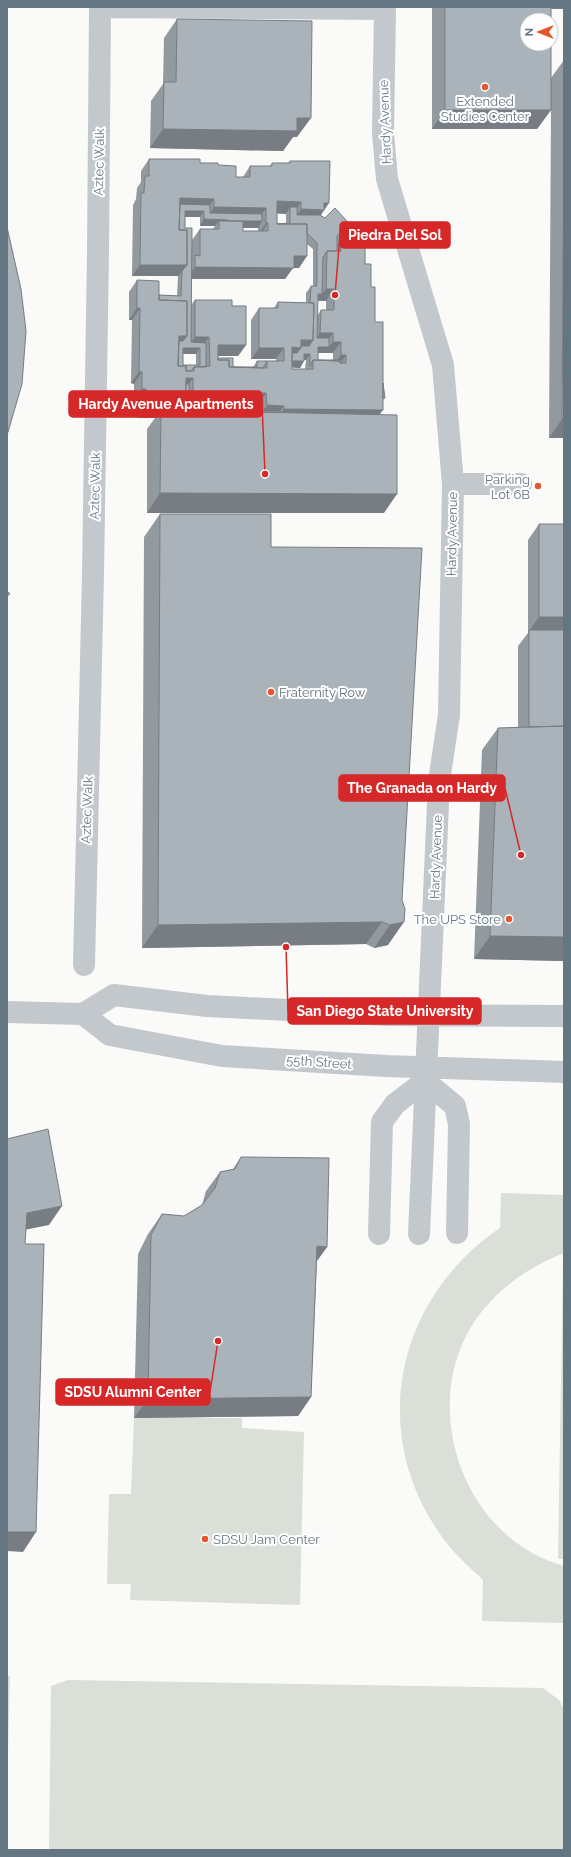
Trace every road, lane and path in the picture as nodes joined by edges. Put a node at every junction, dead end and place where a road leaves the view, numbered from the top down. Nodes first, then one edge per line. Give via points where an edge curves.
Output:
1 (100, 7) edge
2 (385, 8) edge
3 (453, 484) junction
4 (521, 484) dead end
5 (84, 965) dead end
6 (7, 1012) edge
7 (83, 1014) junction
8 (427, 1015) junction
9 (564, 1016) edge
10 (564, 1072) edge
11 (425, 1075) junction
12 (457, 1233) dead end
13 (379, 1234) dead end
14 (419, 1234) dead end

1 - 2 street
1 - 5 street, Aztec Walk via 94,550
2 - 3 street, Hardy Avenue via 383,133 387,179 443,365
3 - 4 street
3 - 8 street, Hardy Avenue via 448,716 439,781
6 - 7 street
7 - 8 street via 114,995 207,1006
7 - 11 street, 55th Street via 110,1035 222,1056
8 - 9 street
8 - 11 street, Hardy Avenue
10 - 11 street, 55th Street
11 - 12 street via 455,1106 459,1124
11 - 13 street via 395,1104 382,1122
11 - 14 street, Hardy Avenue

